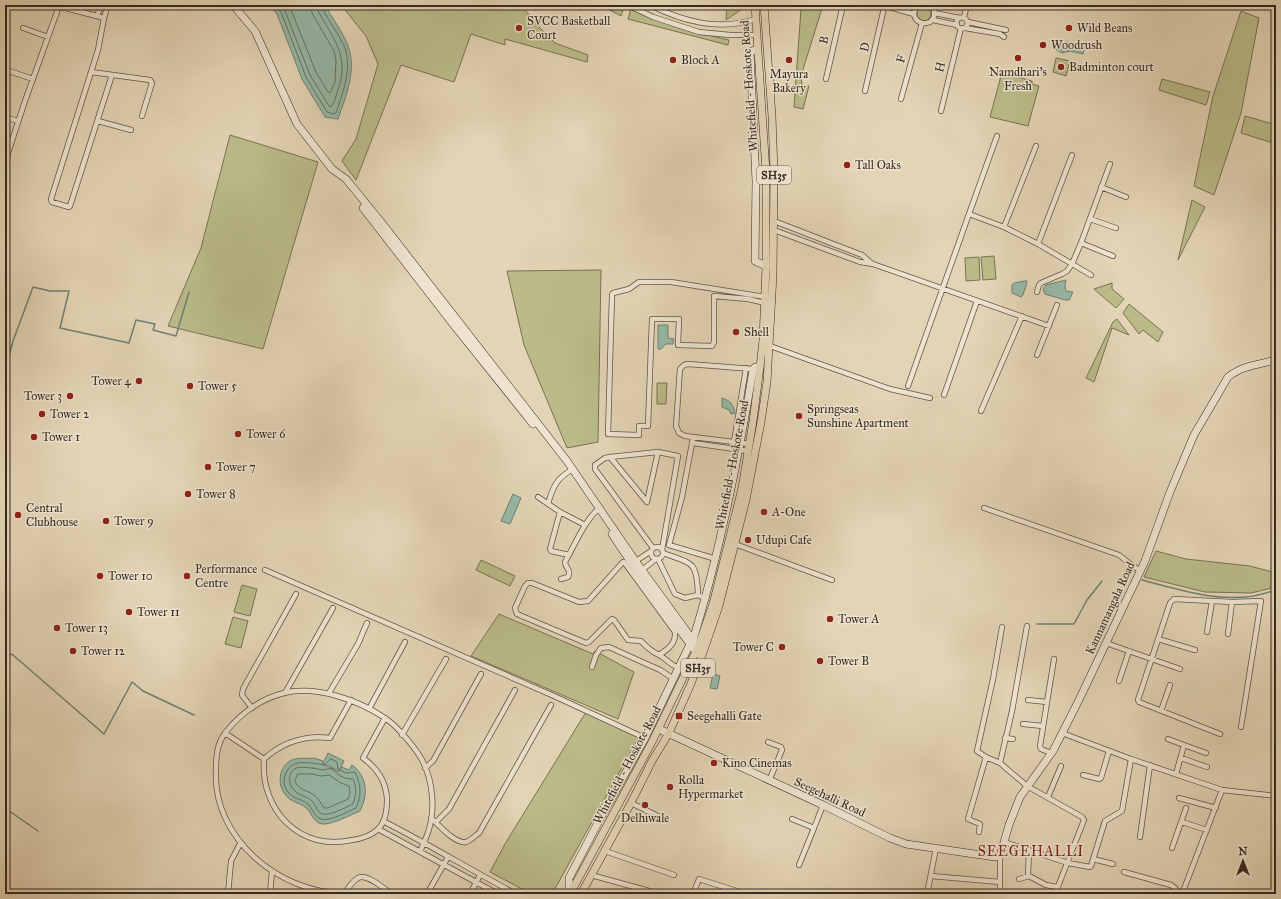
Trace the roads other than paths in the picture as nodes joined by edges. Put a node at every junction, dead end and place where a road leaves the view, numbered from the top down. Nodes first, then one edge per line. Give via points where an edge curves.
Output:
1 (101, 5) edge
2 (108, 5) edge
3 (233, 5) edge
4 (628, 5) edge
5 (650, 5) edge
6 (755, 5) edge
7 (764, 5) edge
8 (843, 5) edge
9 (903, 5) edge
10 (930, 5) edge
11 (967, 5) edge
12 (886, 6) edge
13 (917, 6) edge
14 (934, 13) junction
15 (914, 14) junction
16 (97, 16) junction
17 (104, 18) junction
18 (756, 19) junction
19 (964, 19) junction
20 (932, 20) junction
21 (922, 24) junction
22 (961, 27) junction
23 (23, 28) dead end
24 (1006, 30) dead end
25 (757, 35) junction
26 (48, 37) junction
27 (1004, 37) dead end
28 (757, 48) junction
29 (9, 71) dead end
30 (91, 72) junction
31 (112, 75) junction
32 (33, 79) junction
33 (826, 79) dead end
34 (865, 91) dead end
35 (901, 99) dead end
36 (941, 111) dead end
37 (142, 116) dead end
38 (5, 117) edge
39 (18, 121) junction
40 (98, 121) junction
41 (131, 130) dead end
42 (997, 136) dead end
43 (765, 146) junction
44 (773, 146) junction
45 (1036, 146) dead end
46 (1072, 155) dead end
47 (5, 161) edge
48 (1110, 164) dead end
49 (1101, 187) junction
50 (1126, 197) dead end
51 (969, 214) junction
52 (1090, 218) junction
53 (774, 221) junction
54 (1004, 227) junction
55 (1116, 228) dead end
56 (774, 230) junction
57 (1081, 243) junction
58 (1038, 244) junction
59 (1113, 256) dead end
60 (873, 264) junction
61 (1072, 264) junction
62 (766, 266) junction
63 (1091, 275) dead end
64 (941, 289) junction
65 (1037, 292) dead end
66 (765, 300) junction
67 (977, 301) junction
68 (1057, 305) dead end
69 (1022, 316) junction
70 (1048, 326) junction
71 (770, 346) junction
72 (1037, 355) dead end
73 (1276, 360) edge
74 (753, 368) junction
75 (908, 386) dead end
76 (944, 395) dead end
77 (930, 398) dead end
78 (981, 411) dead end
79 (693, 438) junction
80 (693, 443) junction
81 (737, 445) junction
82 (749, 447) junction
83 (658, 452) junction
84 (610, 457) junction
85 (572, 470) junction
86 (538, 497) dead end
87 (548, 504) junction
88 (984, 508) dead end
89 (598, 509) junction
90 (560, 512) junction
91 (585, 525) junction
92 (736, 544) junction
93 (652, 549) junction
94 (663, 551) junction
95 (569, 555) junction
96 (657, 559) junction
97 (716, 559) junction
98 (629, 561) junction
99 (266, 570) dead end
100 (642, 570) junction
101 (1140, 570) junction
102 (561, 579) dead end
103 (832, 580) dead end
104 (296, 594) dead end
105 (698, 595) junction
106 (706, 599) junction
107 (1212, 601) junction
108 (1232, 602) junction
109 (332, 608) dead end
110 (367, 623) dead end
111 (1027, 626) dead end
112 (1002, 627) dead end
113 (1207, 632) dead end
114 (1228, 634) dead end
115 (1158, 639) junction
116 (405, 642) dead end
117 (692, 642) junction
118 (1106, 643) junction
119 (1195, 650) dead end
120 (700, 651) junction
121 (1129, 651) junction
122 (659, 655) junction
123 (446, 659) dead end
124 (1054, 659) dead end
125 (1151, 659) junction
126 (592, 667) dead end
127 (679, 668) junction
128 (1180, 669) dead end
129 (481, 674) dead end
130 (674, 679) junction
131 (1119, 681) dead end
132 (1170, 685) dead end
133 (515, 690) dead end
134 (285, 693) junction
135 (329, 693) junction
136 (351, 700) junction
137 (1028, 700) dead end
138 (1047, 702) junction
139 (551, 705) dead end
140 (252, 708) junction
141 (369, 709) junction
142 (1161, 711) junction
143 (385, 718) junction
144 (1023, 724) dead end
145 (1043, 726) junction
146 (1241, 727) dead end
147 (659, 729) junction
148 (225, 733) junction
149 (669, 733) junction
150 (1062, 734) junction
151 (1220, 734) dead end
152 (402, 735) junction
153 (645, 738) junction
154 (1005, 738) junction
155 (1168, 739) dead end
156 (1013, 740) dead end
157 (768, 742) dead end
158 (1184, 745) junction
159 (1109, 751) junction
160 (1051, 753) junction
161 (1206, 753) dead end
162 (986, 757) junction
163 (1181, 758) junction
164 (264, 759) junction
165 (1131, 759) junction
166 (1000, 763) junction
167 (1062, 766) dead end
168 (1150, 766) junction
169 (1207, 767) dead end
170 (425, 768) junction
171 (1176, 774) junction
172 (1083, 775) dead end
173 (769, 781) junction
174 (1027, 786) junction
175 (1222, 790) junction
176 (1276, 796) edge
177 (1048, 797) junction
178 (1179, 798) dead end
179 (631, 804) junction
180 (823, 805) junction
181 (1186, 808) dead end
182 (1216, 808) junction
183 (432, 818) junction
184 (664, 819) dead end
185 (792, 819) dead end
186 (383, 821) junction
187 (436, 822) junction
188 (1182, 822) junction
189 (814, 828) junction
190 (378, 829) junction
191 (1207, 830) junction
192 (979, 832) dead end
193 (1140, 837) dead end
194 (424, 842) junction
195 (1004, 842) junction
196 (240, 844) junction
197 (936, 848) junction
198 (1172, 848) dead end
199 (1029, 850) junction
200 (605, 851) junction
201 (420, 852) junction
202 (1000, 856) junction
203 (448, 857) junction
204 (1093, 859) junction
205 (1068, 863) junction
206 (799, 864) dead end
207 (1113, 864) dead end
208 (444, 865) junction
209 (272, 871) junction
210 (1124, 872) dead end
211 (480, 875) junction
212 (591, 875) junction
213 (674, 875) dead end
214 (931, 876) junction
215 (1028, 876) junction
216 (1019, 879) dead end
217 (1000, 882) junction
218 (476, 883) junction
219 (1057, 888) junction
220 (311, 891) edge
221 (339, 893) edge
222 (228, 894) edge
223 (270, 894) edge
224 (392, 894) edge
225 (427, 894) edge
226 (470, 894) edge
227 (498, 894) edge
228 (516, 894) edge
229 (570, 894) edge
230 (581, 894) edge
231 (660, 894) edge
232 (693, 894) edge
233 (746, 894) edge
234 (927, 894) edge
235 (1000, 894) edge
236 (1055, 894) edge
237 (1180, 894) edge

1 - 16 street
2 - 17 street
3 - 85 street via 255,31 297,124 342,177 453,324
4 - 25 street via 653,17 699,32
5 - 18 street via 676,17 720,25 742,24
6 - 18 main road, Whitefield - Hoskote Road / SH35
7 - 44 main road, Whitefield - Hoskote Road / SH35
8 - 33 street, B
9 - 13 street
10 - 14 street
11 - 19 street
12 - 15 street
12 - 34 street, D
13 - 15 street
14 - 19 street
14 - 20 street
15 - 21 street via 916,20
16 - 17 street
16 - 26 street via 62,7 58,9
17 - 30 street
18 - 25 main road, Whitefield - Hoskote Road / SH35
19 - 22 street via 967,25
19 - 22 street via 957,21
19 - 24 street
20 - 21 street
20 - 22 street
21 - 35 street, F
22 - 27 street via 1000,34
22 - 36 street, H
23 - 26 street
25 - 28 main road, Whitefield - Hoskote Road / SH35
26 - 32 street
28 - 43 main road, Whitefield - Hoskote Road / SH35
28 - 62 street via 750,52 756,181 755,261
29 - 32 street
30 - 31 street
30 - 40 street via 52,202 70,206
31 - 37 street via 152,81
31 - 40 street
32 - 39 street
38 - 39 street
39 - 47 street
40 - 41 street
42 - 51 street
43 - 44 main road
43 - 62 main road, Whitefield - Hoskote Road / SH35
44 - 53 main road, Whitefield - Hoskote Road / SH35
45 - 54 street
46 - 58 street
48 - 49 street
49 - 50 street
49 - 52 street
51 - 54 street
51 - 64 street
52 - 55 street
52 - 57 street
53 - 56 main road, Whitefield - Hoskote Road / SH35
53 - 60 street via 862,255
54 - 58 street
56 - 60 street via 860,262
56 - 71 main road, Whitefield - Hoskote Road / SH35
57 - 59 street
57 - 61 street
58 - 61 street
60 - 64 street
61 - 63 street
61 - 65 street via 1062,274 1041,282
62 - 66 main road, Whitefield - Hoskote Road / SH35
64 - 67 street
64 - 75 street
66 - 66 street via 671,282 638,282 629,289 613,293 608,434 639,435 639,426 648,426 652,320 679,319 678,345 712,346 714,296
66 - 74 main road, Whitefield - Hoskote Road / SH35
67 - 69 street
67 - 76 street
68 - 70 street
69 - 70 street
69 - 78 street
70 - 72 street
71 - 77 street via 890,389
71 - 92 main road, Whitefield - Hoskote Road / SH35 via 761,422
73 - 101 street, Kannamangala Road via 1243,369 1228,377 1194,435
74 - 79 street via 688,364 681,366 676,426 681,435
74 - 81 street
74 - 82 main road, Whitefield - Hoskote Road / SH35
79 - 80 street
79 - 81 street
80 - 81 street
80 - 97 street via 669,545
81 - 82 street
81 - 97 street
82 - 120 main road, Whitefield - Hoskote Road / SH35 via 742,488
83 - 84 street
83 - 84 street via 647,502
83 - 94 street via 678,456
84 - 93 street via 595,465 595,469
85 - 87 street via 558,479
85 - 89 street
86 - 87 street
87 - 90 street
88 - 101 street via 1119,555
89 - 91 street
89 - 98 street
90 - 91 street
90 - 95 street via 550,550
91 - 95 street
92 - 103 street
92 - 120 main road, Whitefield - Hoskote Road / SH35 via 719,606
93 - 94 street via 657,546
93 - 96 street via 651,555
93 - 98 street
94 - 96 street
94 - 105 street via 688,561 695,568
95 - 102 street via 565,563 569,575
96 - 100 street
96 - 105 street via 675,594 685,598
97 - 106 street
98 - 100 street
98 - 117 street
98 - 122 street via 674,632 675,640 672,646
98 - 122 street via 623,562 588,601 584,602 528,583 515,611 588,643 612,619 628,640 641,641 649,650
99 - 153 street
100 - 117 street
101 - 118 street, Kannamangala Road
104 - 140 street via 243,689 242,695
105 - 106 street
106 - 117 street
107 - 108 street
107 - 113 street
107 - 115 street via 1172,600
108 - 114 street
108 - 146 street via 1262,602
109 - 134 street
110 - 135 street via 358,644
111 - 154 street
112 - 162 street via 977,751
115 - 119 street
115 - 125 street
116 - 141 street
117 - 120 street
117 - 127 street
118 - 121 street
118 - 150 street, Kannamangala Road
120 - 147 main road, Whitefield - Hoskote Road / SH35
120 - 149 main road, Whitefield - Hoskote Road / SH35 via 690,686
121 - 125 street
121 - 131 street
122 - 127 street via 672,666
123 - 152 street
124 - 138 street
125 - 128 street
125 - 142 street via 1138,700
126 - 130 street via 601,648 609,647
127 - 130 street
129 - 170 street via 433,761
130 - 153 street
132 - 142 street
133 - 187 street via 449,809
134 - 135 street
134 - 140 street via 258,703
135 - 136 street
136 - 141 street
136 - 164 street via 330,738 290,742
137 - 138 street
138 - 145 street
139 - 187 street via 480,833 467,842 460,842
140 - 148 street via 238,718
141 - 143 street
142 - 151 street
143 - 152 street
143 - 186 street via 363,758 384,783 387,802
144 - 145 street
145 - 160 street via 1040,747
147 - 149 street, Seegehalli Road
147 - 229 main road, Whitefield - Hoskote Road / SH35
148 - 164 street
148 - 196 street via 219,741 215,781 221,810
149 - 173 street, Seegehalli Road
149 - 179 main road, Whitefield - Hoskote Road / SH35
150 - 159 street
150 - 160 street, Kannamangala Road
152 - 170 street
153 - 229 street via 569,878
154 - 156 street
154 - 166 street
155 - 158 street
157 - 173 street via 782,750
158 - 161 street
158 - 163 street
159 - 165 street
159 - 172 street via 1101,778
160 - 174 street, Kannamangala Road
162 - 166 street
162 - 192 street via 968,819 980,824
163 - 169 street
163 - 171 street
164 - 190 street via 264,782 269,797 281,816 298,831 319,840 335,842 358,839
165 - 168 street
165 - 204 street via 1122,811 1105,821
166 - 174 street
167 - 177 street
168 - 171 street
168 - 193 street
170 - 183 street via 430,783
171 - 175 street
173 - 180 street, Seegehalli Road
174 - 177 street
174 - 195 street, Kannamangala Road via 1020,797
175 - 176 street
175 - 182 street
177 - 205 street via 1084,820
178 - 182 street
179 - 184 street
179 - 200 main road, Whitefield - Hoskote Road / SH35
180 - 189 street
180 - 197 street, Seegehalli Road via 890,838 906,844
181 - 188 street
182 - 191 street
183 - 187 street
183 - 194 street
185 - 189 street
186 - 190 street
186 - 194 street
188 - 191 street
188 - 198 street
189 - 206 street
190 - 201 street
191 - 237 street
194 - 201 street
194 - 203 street
195 - 199 street
195 - 202 street, Kannamangala Road
196 - 209 street
196 - 222 street via 231,861
197 - 202 street, Seegehalli Road
197 - 214 street
199 - 205 street
199 - 215 street
200 - 212 main road, Whitefield - Hoskote Road / SH35
200 - 213 street
201 - 208 street
202 - 217 street, Kannamangala Road
203 - 208 street
203 - 211 street
204 - 205 street via 1091,866 1088,867
204 - 207 street
205 - 219 street
208 - 218 street
208 - 225 street
209 - 220 street
209 - 223 street
210 - 237 street via 1171,884
211 - 218 street
211 - 228 street
212 - 230 main road, Whitefield - Hoskote Road / SH35
212 - 231 street
214 - 217 street
214 - 234 street
215 - 216 street
215 - 219 street
217 - 235 street, Kannamangala Road
218 - 226 street
218 - 227 street
219 - 236 street
220 - 221 street
221 - 224 street via 345,893 361,877 368,878
232 - 233 street via 699,879

